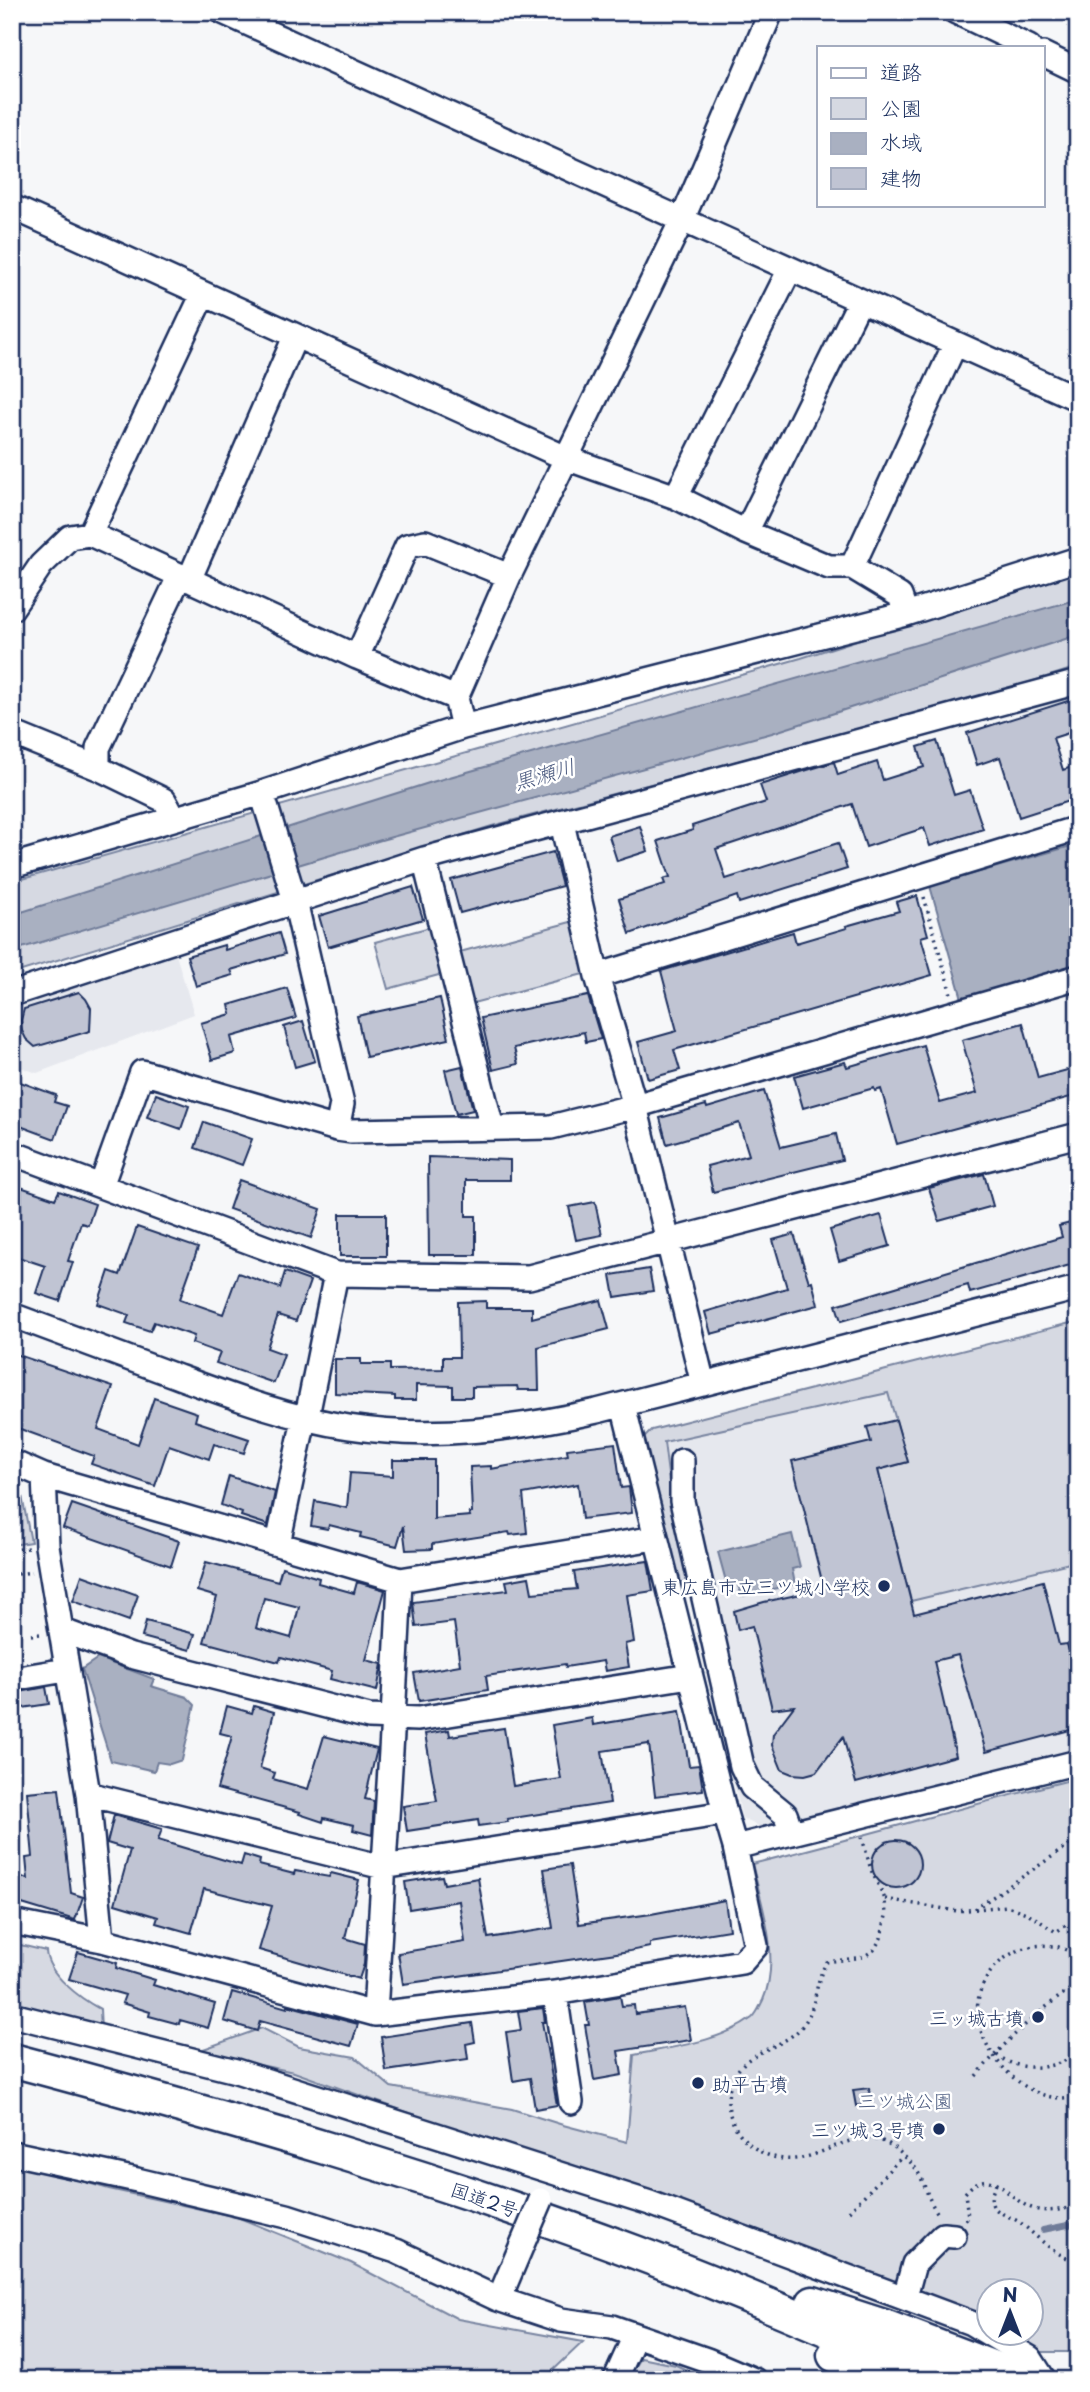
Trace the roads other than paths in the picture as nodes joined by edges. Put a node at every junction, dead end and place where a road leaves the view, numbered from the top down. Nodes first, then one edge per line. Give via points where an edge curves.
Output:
1 (223, 12) edge
2 (771, 12) edge
3 (956, 12) edge
4 (1027, 46) edge
5 (1044, 54) edge
6 (1078, 71) edge
7 (12, 207) edge
8 (682, 220) junction
9 (790, 270) junction
10 (203, 294) junction
11 (860, 301) junction
12 (295, 337) junction
13 (955, 344) junction
14 (1075, 391) edge
15 (566, 458) junction
16 (677, 497) junction
17 (746, 532) junction
18 (90, 534) junction
19 (1078, 559) edge
20 (852, 567) junction
21 (509, 576) junction
22 (185, 578) junction
23 (12, 608) edge
24 (906, 614) junction
25 (357, 657) junction
26 (1078, 682) edge
27 (456, 698) junction
28 (463, 727) junction
29 (12, 733) edge
30 (98, 768) junction
31 (264, 798) junction
32 (174, 818) junction
33 (562, 823) junction
34 (1078, 828) edge
35 (424, 859) junction
36 (12, 866) edge
37 (294, 898) junction
38 (597, 976) junction
39 (1078, 977) edge
40 (12, 994) edge
41 (635, 1106) junction
42 (492, 1128) junction
43 (337, 1129) junction
44 (1078, 1135) edge
45 (12, 1153) edge
46 (101, 1186) junction
47 (667, 1241) junction
48 (335, 1274) junction
49 (1078, 1288) edge
50 (12, 1315) edge
51 (704, 1384) junction
52 (623, 1405) junction
53 (304, 1419) junction
54 (682, 1461) dead end
55 (12, 1462) edge
56 (44, 1476) junction
57 (654, 1538) junction
58 (278, 1544) junction
59 (400, 1580) junction
60 (63, 1631) junction
61 (66, 1670) junction
62 (690, 1676) junction
63 (12, 1679) edge
64 (395, 1718) junction
65 (1078, 1762) edge
66 (88, 1794) junction
67 (724, 1813) junction
68 (792, 1833) junction
69 (735, 1847) junction
70 (383, 1867) junction
71 (12, 1922) edge
72 (102, 1940) junction
73 (555, 1993) junction
74 (375, 2014) junction
75 (12, 2015) edge
76 (12, 2054) edge
77 (12, 2060) edge
78 (12, 2069) edge
79 (98, 2083) junction
80 (571, 2102) dead end
81 (12, 2153) edge
82 (551, 2170) junction
83 (445, 2185) junction
84 (954, 2236) road end
85 (501, 2293) junction
86 (905, 2297) junction
87 (635, 2336) junction
88 (615, 2380) edge
89 (754, 2380) edge
90 (887, 2380) edge
91 (943, 2380) edge
92 (1026, 2380) edge
93 (1044, 2380) edge

1 - 8 street
2 - 8 street
3 - 4 street
5 - 6 street
7 - 10 street
8 - 9 street
8 - 15 street
9 - 11 street
9 - 16 street
10 - 12 street
10 - 18 street
11 - 13 street
11 - 17 street
12 - 15 street
12 - 22 street
13 - 14 street
13 - 20 street
15 - 16 street
15 - 21 street
16 - 17 street
17 - 20 street via 830,567
18 - 22 street
18 - 23 street via 70,537 41,565
19 - 24 street
20 - 24 street via 900,596
21 - 25 street via 425,542 407,546
21 - 27 street
22 - 25 street
22 - 30 street via 98,748
24 - 28 street
25 - 27 street
26 - 33 street
27 - 28 street
28 - 31 street
29 - 30 street
30 - 32 street via 164,800
31 - 32 street
31 - 37 street
32 - 36 street
33 - 35 street
33 - 38 street
34 - 38 street
35 - 37 street
35 - 42 street
37 - 40 street
37 - 43 street via 342,1104
38 - 41 street
39 - 41 street
41 - 42 street via 551,1126
41 - 47 street
42 - 43 street
43 - 46 street via 142,1072
44 - 47 street
45 - 46 street
46 - 48 street
47 - 48 street via 529,1277
47 - 51 street
48 - 53 street
49 - 51 street
50 - 53 street
51 - 52 street
52 - 53 street via 486,1431 401,1432
52 - 57 street
53 - 58 street
54 - 68 street via 682,1501 742,1766 752,1787 785,1814
55 - 56 street
56 - 58 street
56 - 60 street via 47,1546
57 - 59 street
57 - 62 street
58 - 59 street
59 - 64 street
60 - 61 street
60 - 64 street via 131,1656 369,1717
61 - 63 street
61 - 66 street
62 - 64 street via 418,1719
62 - 67 street
64 - 70 street
65 - 68 street
66 - 70 street
66 - 72 street
67 - 69 street
67 - 70 street
68 - 69 street
69 - 73 street via 756,1945 742,1962
70 - 74 street
71 - 72 street
72 - 74 street
73 - 74 street
73 - 80 street
75 - 82 street via 236,2071
76 - 79 highway
77 - 79 highway, 国道2号
78 - 79 highway
79 - 83 highway, 国道2号
81 - 85 street via 288,2216 396,2251
82 - 85 street, bridge
82 - 86 street
83 - 90 highway
83 - 91 highway, 国道2号 via 635,2252
83 - 92 highway via 884,2326
84 - 86 street via 943,2235 914,2264
85 - 87 street via 561,2320 612,2327
86 - 93 street via 971,2323 1030,2358
87 - 88 street
87 - 89 street

